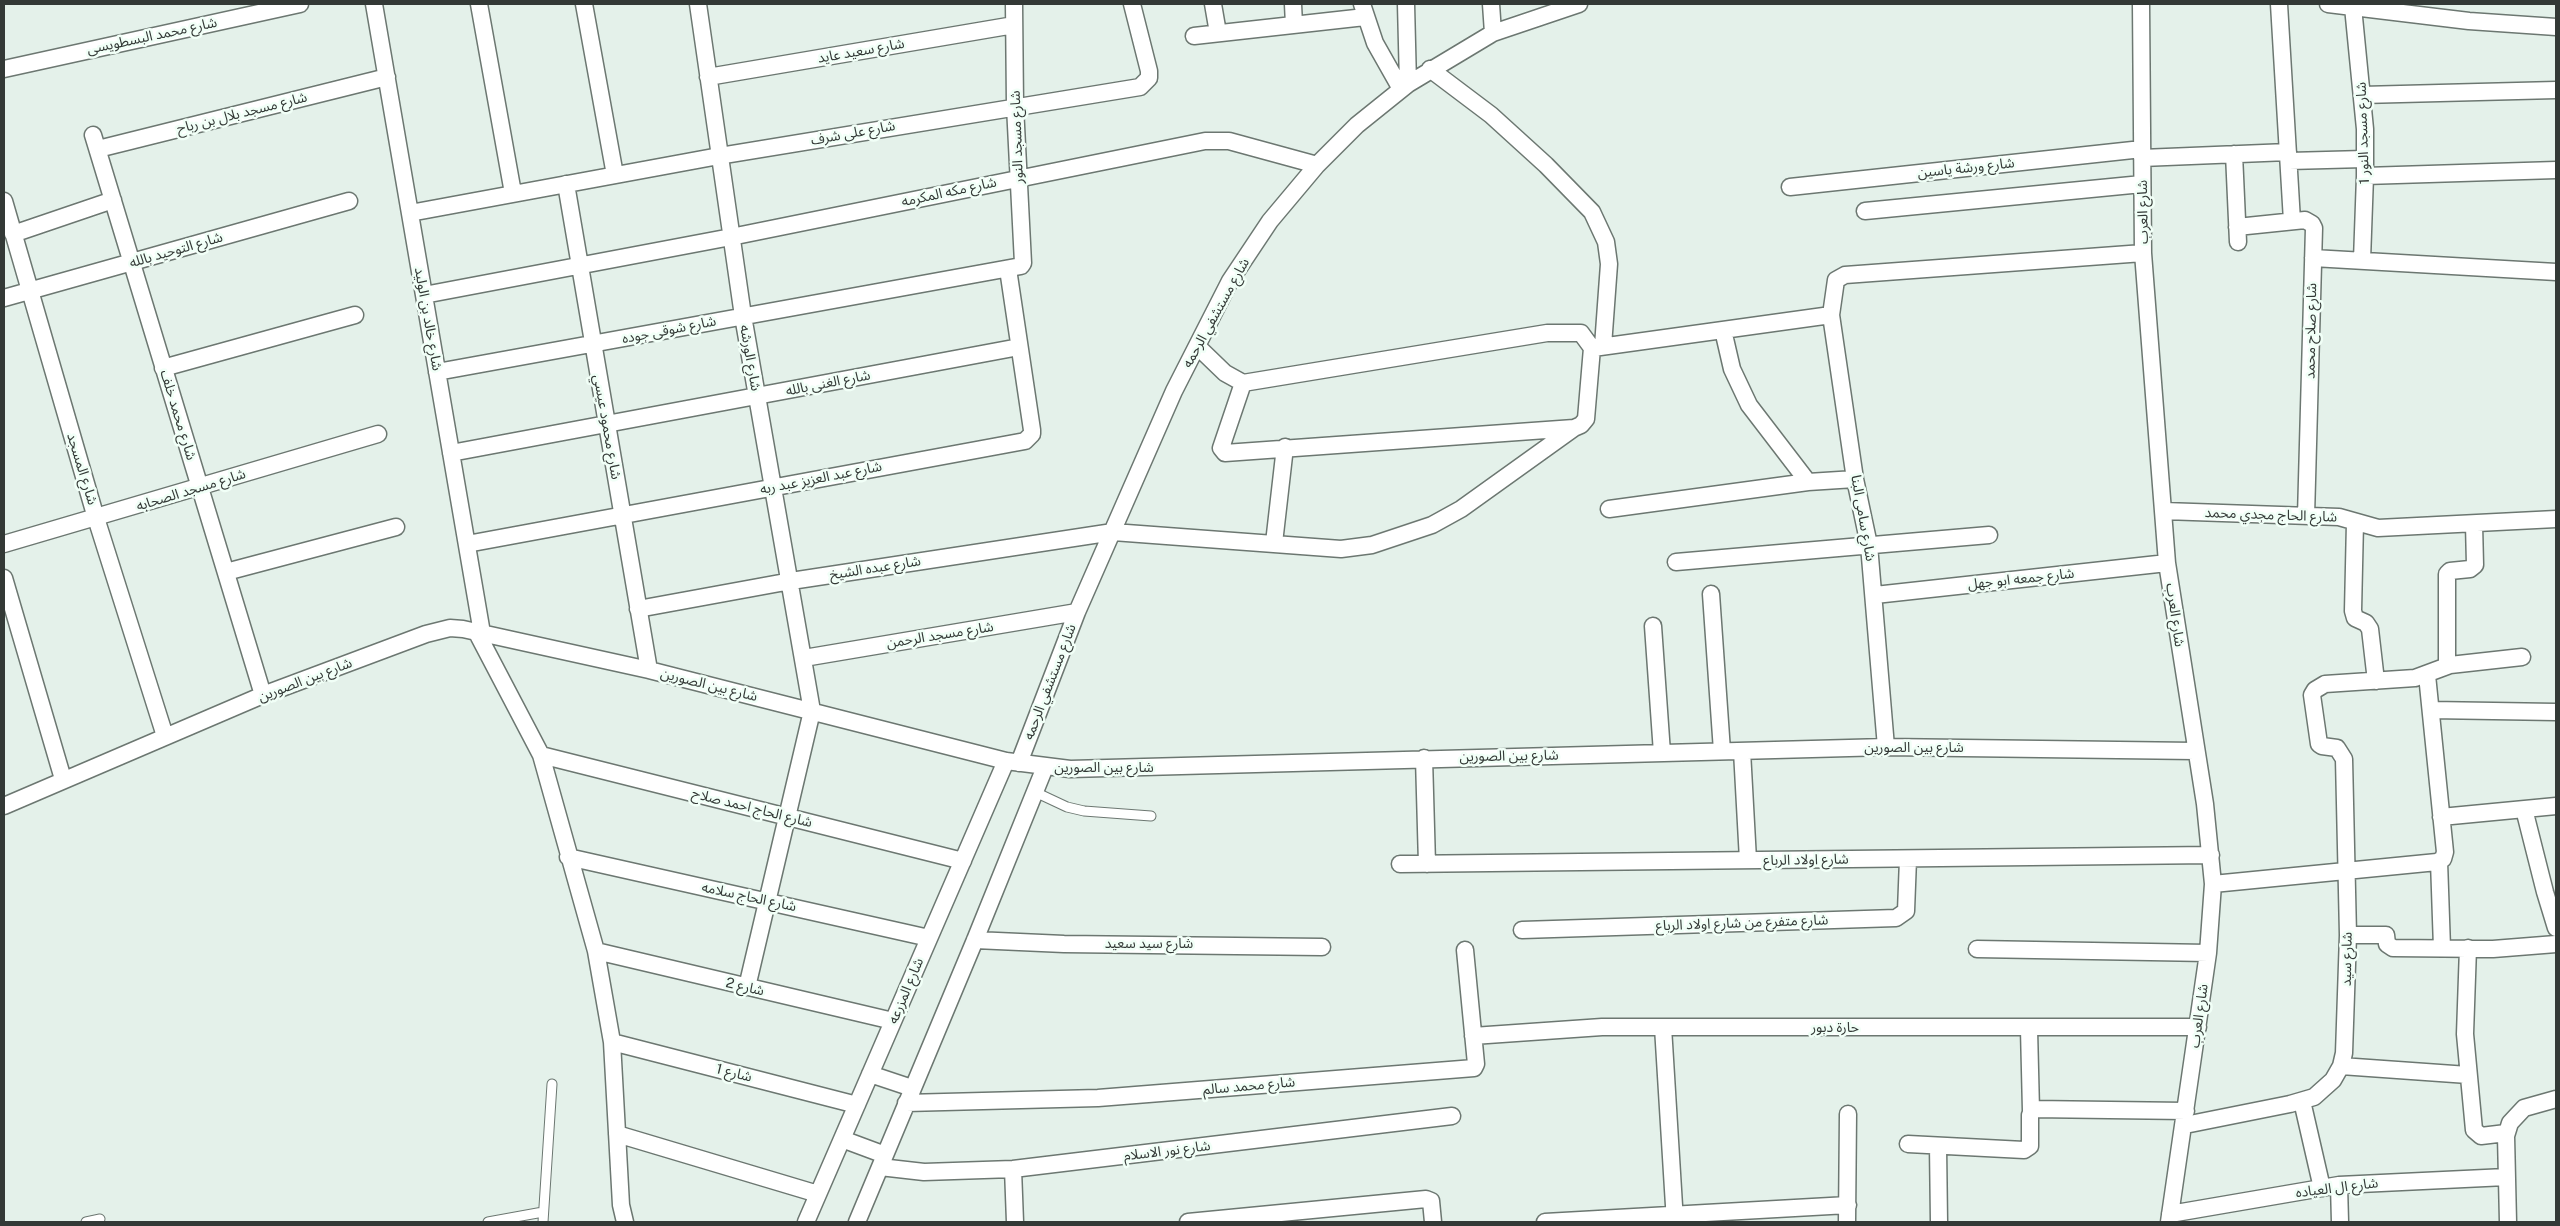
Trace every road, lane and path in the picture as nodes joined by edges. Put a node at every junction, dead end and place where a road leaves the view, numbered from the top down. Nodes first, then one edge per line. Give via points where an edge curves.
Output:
1 (300, 4) edge
2 (374, 4) edge
3 (479, 4) edge
4 (584, 4) edge
5 (698, 4) edge
6 (1014, 4) edge
7 (1132, 4) edge
8 (1213, 4) edge
9 (1293, 4) edge
10 (1406, 4) edge
11 (1491, 4) edge
12 (1579, 4) edge
13 (2141, 4) edge
14 (2279, 4) edge
15 (2328, 4) edge
16 (2353, 7) junction
17 (1364, 10) edge
18 (1014, 25) junction
19 (1294, 25) junction
20 (2556, 27) edge
21 (1218, 33) junction
22 (1493, 33) junction
23 (1194, 36) dead end
24 (4, 69) edge
25 (1430, 69) junction
26 (387, 77) junction
27 (708, 77) junction
28 (1405, 87) junction
29 (2556, 90) edge
30 (2362, 95) junction
31 (1015, 106) junction
32 (96, 142) joint
33 (2142, 153) junction
34 (2234, 154) junction
35 (720, 156) junction
36 (2289, 157) junction
37 (2364, 158) junction
38 (1317, 164) junction
39 (2556, 170) edge
40 (616, 175) junction
41 (2365, 176) junction
42 (1019, 178) junction
43 (566, 184) junction
44 (2142, 184) junction
45 (1790, 187) dead end
46 (513, 194) junction
47 (113, 200) junction
48 (4, 201) edge
49 (349, 201) dead end
50 (1865, 211) dead end
51 (410, 213) junction
52 (2292, 221) junction
53 (13, 234) junction
54 (731, 237) junction
55 (2144, 253) junction
56 (2313, 258) junction
57 (2362, 260) junction
58 (132, 262) junction
59 (580, 266) junction
60 (1013, 268) junction
61 (2556, 272) edge
62 (29, 291) junction
63 (424, 295) junction
64 (4, 298) edge
65 (355, 315) dead end
66 (1831, 315) junction
67 (743, 316) junction
68 (1723, 330) junction
69 (593, 345) junction
70 (1197, 346) junction
71 (1019, 347) junction
72 (1597, 347) junction
73 (163, 368) junction
74 (438, 372) junction
75 (1243, 383) junction
76 (757, 396) junction
77 (606, 424) junction
78 (1574, 428) junction
79 (378, 434) dead end
80 (1021, 441) joint
81 (1285, 447) junction
82 (451, 453) junction
83 (1855, 479) junction
84 (1808, 482) junction
85 (200, 487) junction
86 (774, 487) junction
87 (1609, 509) dead end
88 (2164, 511) junction
89 (622, 515) junction
90 (2306, 516) junction
91 (96, 518) junction
92 (2556, 519) edge
93 (2355, 522) junction
94 (2474, 524) junction
95 (396, 527) dead end
96 (1113, 532) junction
97 (1989, 535) dead end
98 (1274, 543) junction
99 (4, 544) edge
100 (467, 544) junction
101 (1869, 545) junction
102 (1676, 562) dead end
103 (2167, 563) junction
104 (226, 572) junction
105 (4, 578) edge
106 (791, 581) junction
107 (1711, 594) dead end
108 (1875, 595) junction
109 (638, 609) junction
110 (1077, 612) junction
111 (1652, 626) dead end
112 (479, 632) junction
113 (2522, 657) dead end
114 (804, 658) junction
115 (2447, 666) junction
116 (649, 670) junction
117 (2427, 675) junction
118 (2376, 681) junction
119 (263, 695) junction
120 (812, 710) junction
121 (2431, 710) junction
122 (2556, 712) edge
123 (165, 736) junction
124 (1886, 747) junction
125 (1742, 750) junction
126 (1722, 751) junction
127 (2195, 751) junction
128 (1662, 753) junction
129 (540, 755) junction
130 (1424, 758) junction
131 (1013, 762) junction
132 (1044, 767) junction
133 (62, 779) junction
134 (1035, 792) junction
135 (4, 806) edge
136 (2556, 806) edge
137 (2524, 809) junction
138 (1151, 816) dead end
139 (788, 817) junction
140 (2441, 817) junction
141 (2211, 856) junction
142 (568, 857) junction
143 (1908, 859) junction
144 (1748, 860) junction
145 (963, 861) junction
146 (2438, 861) junction
147 (1400, 864) dead end
148 (1427, 864) junction
149 (2348, 871) junction
150 (2214, 884) junction
151 (768, 900) junction
152 (2556, 928) edge
153 (1522, 930) dead end
154 (2348, 935) junction
155 (929, 938) junction
156 (975, 940) junction
157 (2556, 944) edge
158 (1322, 947) dead end
159 (2442, 948) junction
160 (2468, 948) junction
161 (1977, 949) dead end
162 (1465, 950) dead end
163 (596, 951) junction
164 (2208, 953) junction
165 (748, 987) junction
166 (893, 1021) junction
167 (1663, 1026) junction
168 (2198, 1027) junction
169 (2029, 1029) junction
170 (1473, 1036) junction
171 (612, 1042) junction
172 (2340, 1066) junction
173 (870, 1074) junction
174 (2468, 1075) junction
175 (552, 1084) dead end
176 (909, 1096) junction
177 (2556, 1099) edge
178 (2302, 1101) junction
179 (857, 1105) junction
180 (2031, 1111) junction
181 (1848, 1114) dead end
182 (1452, 1116) dead end
183 (2186, 1118) junction
184 (2506, 1133) junction
185 (617, 1134) junction
186 (842, 1139) junction
187 (1908, 1144) dead end
188 (1938, 1146) junction
189 (882, 1161) junction
190 (1013, 1169) junction
191 (2506, 1176) junction
192 (2339, 1185) junction
193 (2322, 1188) junction
194 (818, 1194) junction
195 (1848, 1205) junction
196 (543, 1212) junction
197 (2170, 1218) edge
198 (100, 1219) dead end
199 (1674, 1219) edge
200 (86, 1222) edge
201 (488, 1222) edge
202 (543, 1222) edge
203 (625, 1222) edge
204 (806, 1222) edge
205 (857, 1222) edge
206 (1015, 1222) edge
207 (1188, 1222) edge
208 (1433, 1222) edge
209 (1545, 1222) edge
210 (1847, 1222) edge
211 (1939, 1222) edge
212 (2340, 1222) edge
213 (2508, 1222) edge

1 - 24 street, شارع محمد البسطويسى
2 - 26 street, شارع خالد بن الوليد
3 - 46 street
4 - 40 street
5 - 27 street, شارع الورشه
6 - 18 street, شارع مسجد النور
7 - 31 street, شارع على شرف via 1149,71 1149,78 1140,87
8 - 21 street
9 - 19 street
10 - 28 street
11 - 22 street
12 - 22 street, شارع مستشفي الرحمه
13 - 33 street, شارع العرب
14 - 36 street
15 - 16 street
16 - 20 street via 2469,21
16 - 30 street, شارع مسجد النور 1
17 - 19 street
17 - 28 street via 1375,42
18 - 27 street, شارع سعيد عايد
18 - 31 street, شارع مسجد النور
19 - 21 street
21 - 23 street
22 - 25 street, شارع مستشفي الرحمه
25 - 28 street, شارع مستشفي الرحمه
25 - 72 street via 1491,115 1592,212 1606,242 1609,264
26 - 32 street, شارع مسجد بلال بن رباح
26 - 51 street, شارع خالد بن الوليد
27 - 35 street, شارع الورشه
28 - 38 street, شارع مستشفي الرحمه via 1357,125
29 - 30 street
30 - 37 street, شارع مسجد النور 1
31 - 35 street, شارع على شرف
31 - 42 street, شارع مسجد النور
32 - 47 street, شارع محمد خلف
33 - 34 street, شارع ورشة ياسين
33 - 44 street, شارع العرب
33 - 45 street, شارع ورشة ياسين
34 - 36 street, شارع ورشة ياسين
34 - 52 street, شارع صلاح محمد via 2238,235
35 - 40 street, شارع على شرف
35 - 54 street, شارع الورشه
36 - 37 street, شارع ورشة ياسين
36 - 52 street
37 - 41 street, شارع مسجد النور 1
38 - 42 street, شارع مكه المكرمه via 1217,140
38 - 70 street, شارع مستشفي الرحمه via 1270,220 1230,281
39 - 41 street
40 - 43 street, شارع على شرف
41 - 57 street, شارع مسجد النور 1
42 - 54 street, شارع مكه المكرمه
42 - 60 street, شارع مسجد النور via 1023,263
43 - 46 street, شارع على شرف
43 - 59 street, شارع محمود عيسي
44 - 50 street
44 - 55 street, شارع العرب
46 - 51 street, شارع على شرف
47 - 53 street
47 - 58 street, شارع محمد خلف
48 - 53 street, شارع المسجد
49 - 58 street, شارع التوحيد بالله
51 - 63 street, شارع خالد بن الوليد
52 - 56 street, شارع صلاح محمد via 2305,220 2312,224
53 - 62 street, شارع المسجد
54 - 59 street, شارع مكه المكرمه
54 - 67 street, شارع الورشه
55 - 66 street, شارع سامى البنا via 1845,275 1836,280
55 - 88 street, شارع العرب
56 - 57 street
56 - 90 street, شارع صلاح محمد
57 - 61 street
58 - 62 street, شارع التوحيد بالله
58 - 73 street, شارع محمد خلف
59 - 63 street, شارع مكه المكرمه
59 - 69 street, شارع محمود عيسي
60 - 67 street, شارع شوقى جوده
60 - 71 street, شارع مسجد النور
62 - 64 street, شارع التوحيد بالله
62 - 91 street, شارع المسجد
63 - 74 street, شارع خالد بن الوليد
65 - 73 street
66 - 68 street
66 - 83 street, شارع سامى البنا
67 - 69 street, شارع شوقى جوده
67 - 76 street, شارع الورشه
68 - 72 street
68 - 84 street via 1732,369 1749,405
69 - 74 street, شارع شوقى جوده
69 - 77 street, شارع محمود عيسي
70 - 75 street via 1225,373
70 - 96 street, شارع مستشفي الرحمه
71 - 76 street, شارع الغنى بالله
71 - 80 street, شارع مسجد النور via 1032,430 1029,438
72 - 75 street via 1581,333 1547,333
72 - 78 street via 1586,419
73 - 85 street, شارع محمد خلف
74 - 82 street, شارع خالد بن الوليد
75 - 81 street via 1221,448 1223,452
76 - 77 street, شارع الغنى بالله
76 - 86 street, شارع الورشه
77 - 82 street, شارع الغنى بالله
77 - 89 street, شارع محمود عيسي
78 - 81 street
78 - 98 street, شارع عبده الشيخ via 1461,509 1416,531 1372,545 1341,549
79 - 85 street, شارع مسجد الصحابه
80 - 86 street, شارع عبد العزيز عبد ربه
81 - 98 street
82 - 100 street, شارع خالد بن الوليد
83 - 84 street
83 - 101 street, شارع سامى البنا
84 - 87 street
85 - 91 street, شارع مسجد الصحابه
85 - 104 street, شارع محمد خلف
86 - 89 street, شارع عبد العزيز عبد ربه
86 - 106 street, شارع الورشه
88 - 90 street, شارع الحاج مجدي محمد
88 - 103 street, شارع العرب
89 - 100 street, شارع عبد العزيز عبد ربه
89 - 109 street, شارع محمود عيسي
90 - 93 street, شارع الحاج مجدي محمد via 2340,517
91 - 99 street, شارع مسجد الصحابه
91 - 123 street, شارع المسجد
92 - 94 street, شارع الحاج مجدي محمد
93 - 94 street, شارع الحاج مجدي محمد via 2378,528
93 - 118 street via 2353,612 2355,618 2370,629
94 - 115 street via 2475,565 2470,569 2450,570 2447,574
95 - 104 street
96 - 98 street, شارع عبده الشيخ
96 - 106 street, شارع عبده الشيخ
96 - 110 street, شارع مستشفي الرحمه
97 - 101 street
100 - 112 street, شارع خالد بن الوليد
101 - 102 street
101 - 108 street, شارع سامى البنا
103 - 108 street, شارع جمعه ابو جهل
103 - 127 street, شارع العرب
104 - 119 street, شارع محمد خلف
105 - 133 street
106 - 109 street, شارع عبده الشيخ
106 - 114 street, شارع الورشه
107 - 126 street
108 - 124 street, شارع سامى البنا
109 - 116 street, شارع محمود عيسي
110 - 114 street, شارع مسجد الرحمن
110 - 131 street, شارع مستشفي الرحمه
111 - 128 street
112 - 116 street, شارع بين الصورين
112 - 119 street, شارع بين الصورين via 463,628 438,630
112 - 129 street, شارع خالد بن الوليد
113 - 115 street
114 - 120 street, شارع الورشه
115 - 117 street
116 - 120 street, شارع بين الصورين
117 - 118 street
117 - 121 street
118 - 149 street, شارع سيد via 2325,684 2312,695 2319,744 2337,748 2344,759
119 - 123 street, شارع بين الصورين
120 - 131 street, شارع بين الصورين
120 - 139 street
121 - 122 street
121 - 140 street
123 - 133 street, شارع بين الصورين
124 - 125 street, شارع بين الصورين
124 - 127 street, شارع بين الصورين
125 - 126 street, شارع بين الصورين
125 - 144 street
126 - 128 street, شارع بين الصورين
127 - 141 street, شارع العرب
128 - 130 street, شارع بين الصورين
129 - 139 street, شارع الحاج احمد صلاح
129 - 142 street, شارع خالد بن الوليد
130 - 132 street, شارع بين الصورين via 1096,770
130 - 148 street
131 - 132 street, شارع بين الصورين
131 - 145 street, شارع المزرعه
132 - 134 street
133 - 135 street, شارع بين الصورين
134 - 138 lane via 1084,811
134 - 156 street
136 - 137 street
137 - 140 street
137 - 152 street
139 - 145 street, شارع الحاج احمد صلاح
139 - 151 street
140 - 146 street via 2445,852
141 - 143 street, شارع اولاد الرباع
141 - 150 street, شارع العرب
142 - 151 street, شارع الحاج سلامه
142 - 163 street, شارع خالد بن الوليد
143 - 144 street, شارع اولاد الرباع
143 - 153 street, شارع متفرع من شارع اولاد الرباع via 1906,911 1896,918
144 - 148 street, شارع اولاد الرباع
145 - 155 street, شارع المزرعه
146 - 149 street
146 - 159 street
147 - 148 street, شارع اولاد الرباع
149 - 150 street
149 - 154 street, شارع سيد
150 - 164 street, شارع العرب
151 - 155 street, شارع الحاج سلامه
151 - 165 street
154 - 159 street via 2386,935 2388,944 2393,948
154 - 172 street, شارع سيد via 2344,1053
155 - 166 street, شارع المزرعه
156 - 158 street, شارع سيد سعيد
156 - 176 street
157 - 160 street
159 - 160 street
160 - 174 street via 2465,992
161 - 164 street
162 - 170 street, شارع محمد سالم
163 - 165 street, شارع 2
163 - 171 street, شارع خالد بن الوليد
164 - 168 street, شارع العرب
165 - 166 street, شارع 2
166 - 173 street, شارع المزرعه
167 - 169 street, حارة دبور
167 - 170 street, حارة دبور
167 - 199 street
168 - 169 street, حارة دبور
168 - 183 street, شارع العرب
169 - 180 street
170 - 176 street, شارع محمد سالم via 1474,1068 1098,1098
171 - 179 street, شارع 1
171 - 185 street, شارع خالد بن الوليد
172 - 174 street
172 - 178 street, شارع سيد via 2324,1090
173 - 176 street
173 - 179 street, شارع المزرعه
174 - 184 street via 2476,1133 2481,1136
175 - 196 lane
176 - 189 street
177 - 184 street via 2524,1108
178 - 183 street, شارع سيد
178 - 193 street
179 - 186 street, شارع المزرعه
180 - 183 street
180 - 188 street via 2030,1146 2024,1150
181 - 195 street
182 - 190 street, شارع نور الاسلام
183 - 197 street, شارع العرب
184 - 191 street
185 - 194 street
185 - 203 street, شارع خالد بن الوليد
186 - 189 street, شارع نور الاسلام
186 - 194 street, شارع المزرعه
187 - 188 street
188 - 211 street
189 - 190 street, شارع نور الاسلام via 924,1172
189 - 205 street
190 - 206 street
191 - 192 street, شارع ال العياده
191 - 213 street
192 - 193 street, شارع ال العياده
192 - 212 street
193 - 197 street, شارع ال العياده
194 - 204 street, شارع المزرعه
195 - 199 street
195 - 210 street
196 - 201 lane
196 - 202 lane
198 - 200 lane
199 - 209 street
207 - 208 street via 1426,1199 1431,1201

